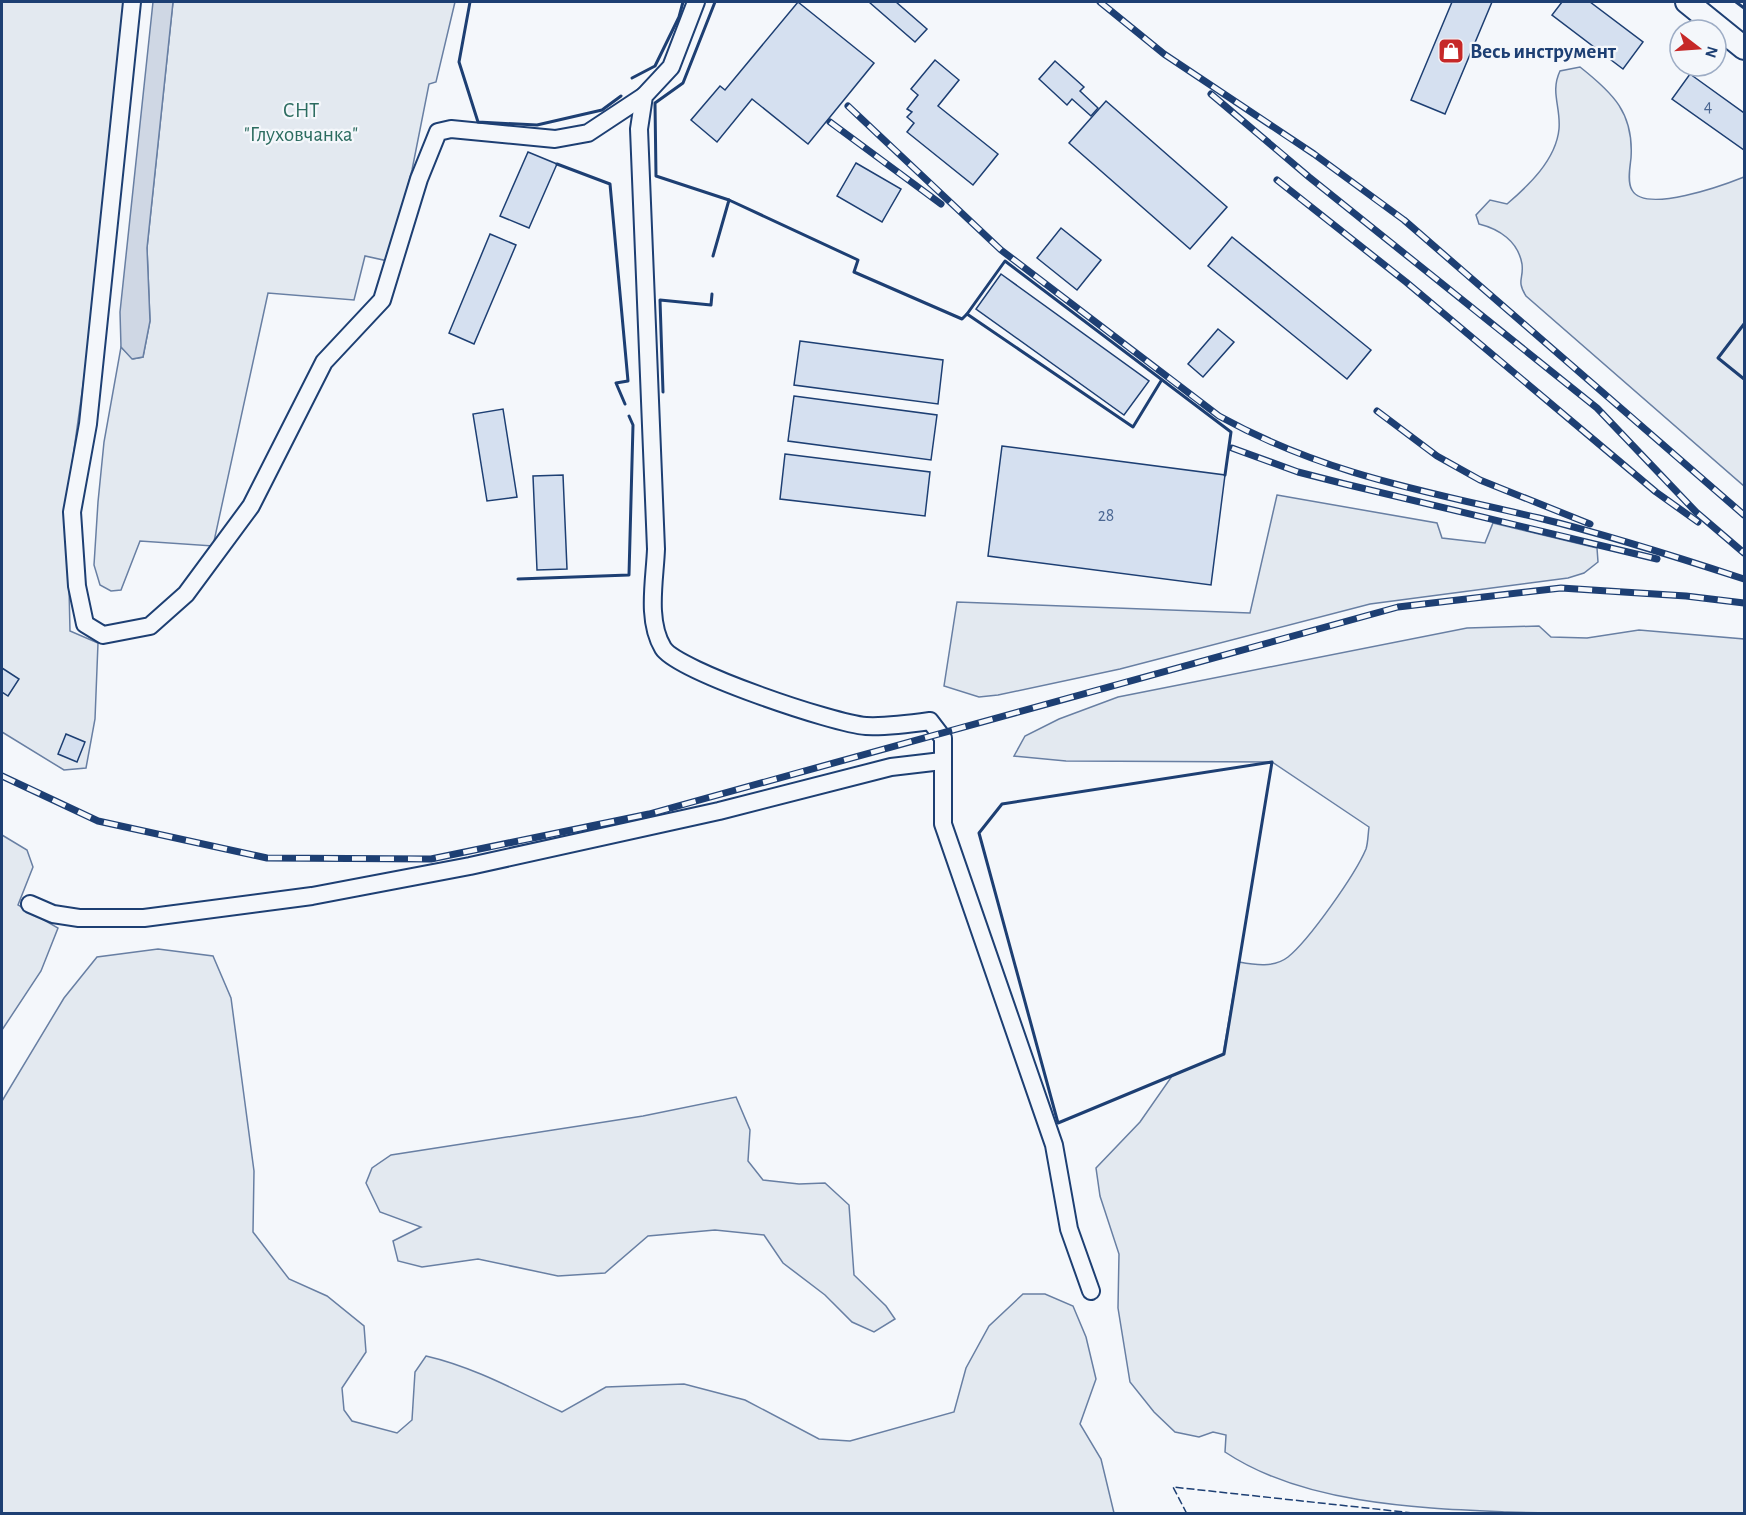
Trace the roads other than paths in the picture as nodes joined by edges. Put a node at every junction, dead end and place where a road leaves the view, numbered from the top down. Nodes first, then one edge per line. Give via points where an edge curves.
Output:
1 (132, 2) edge
2 (696, 2) edge
3 (1687, 2) edge
4 (1744, 48) edge
5 (644, 96) junction
6 (942, 762) junction
7 (30, 904) dead end
8 (1091, 1291) dead end

1 - 5 street via 88,424 72,512 77,586 85,624 103,635 150,626 186,594 251,506 324,362 382,300 419,179 438,132 451,129 555,139 588,133
2 - 5 street via 671,67
3 - 4 main road
5 - 6 street via 639,129 656,549 653,616 663,649 688,666 773,701 864,726 930,721 943,738
6 - 7 street via 891,767 719,811 312,896 144,918 79,918 53,914
6 - 8 street via 943,824 1054,1145 1069,1228

